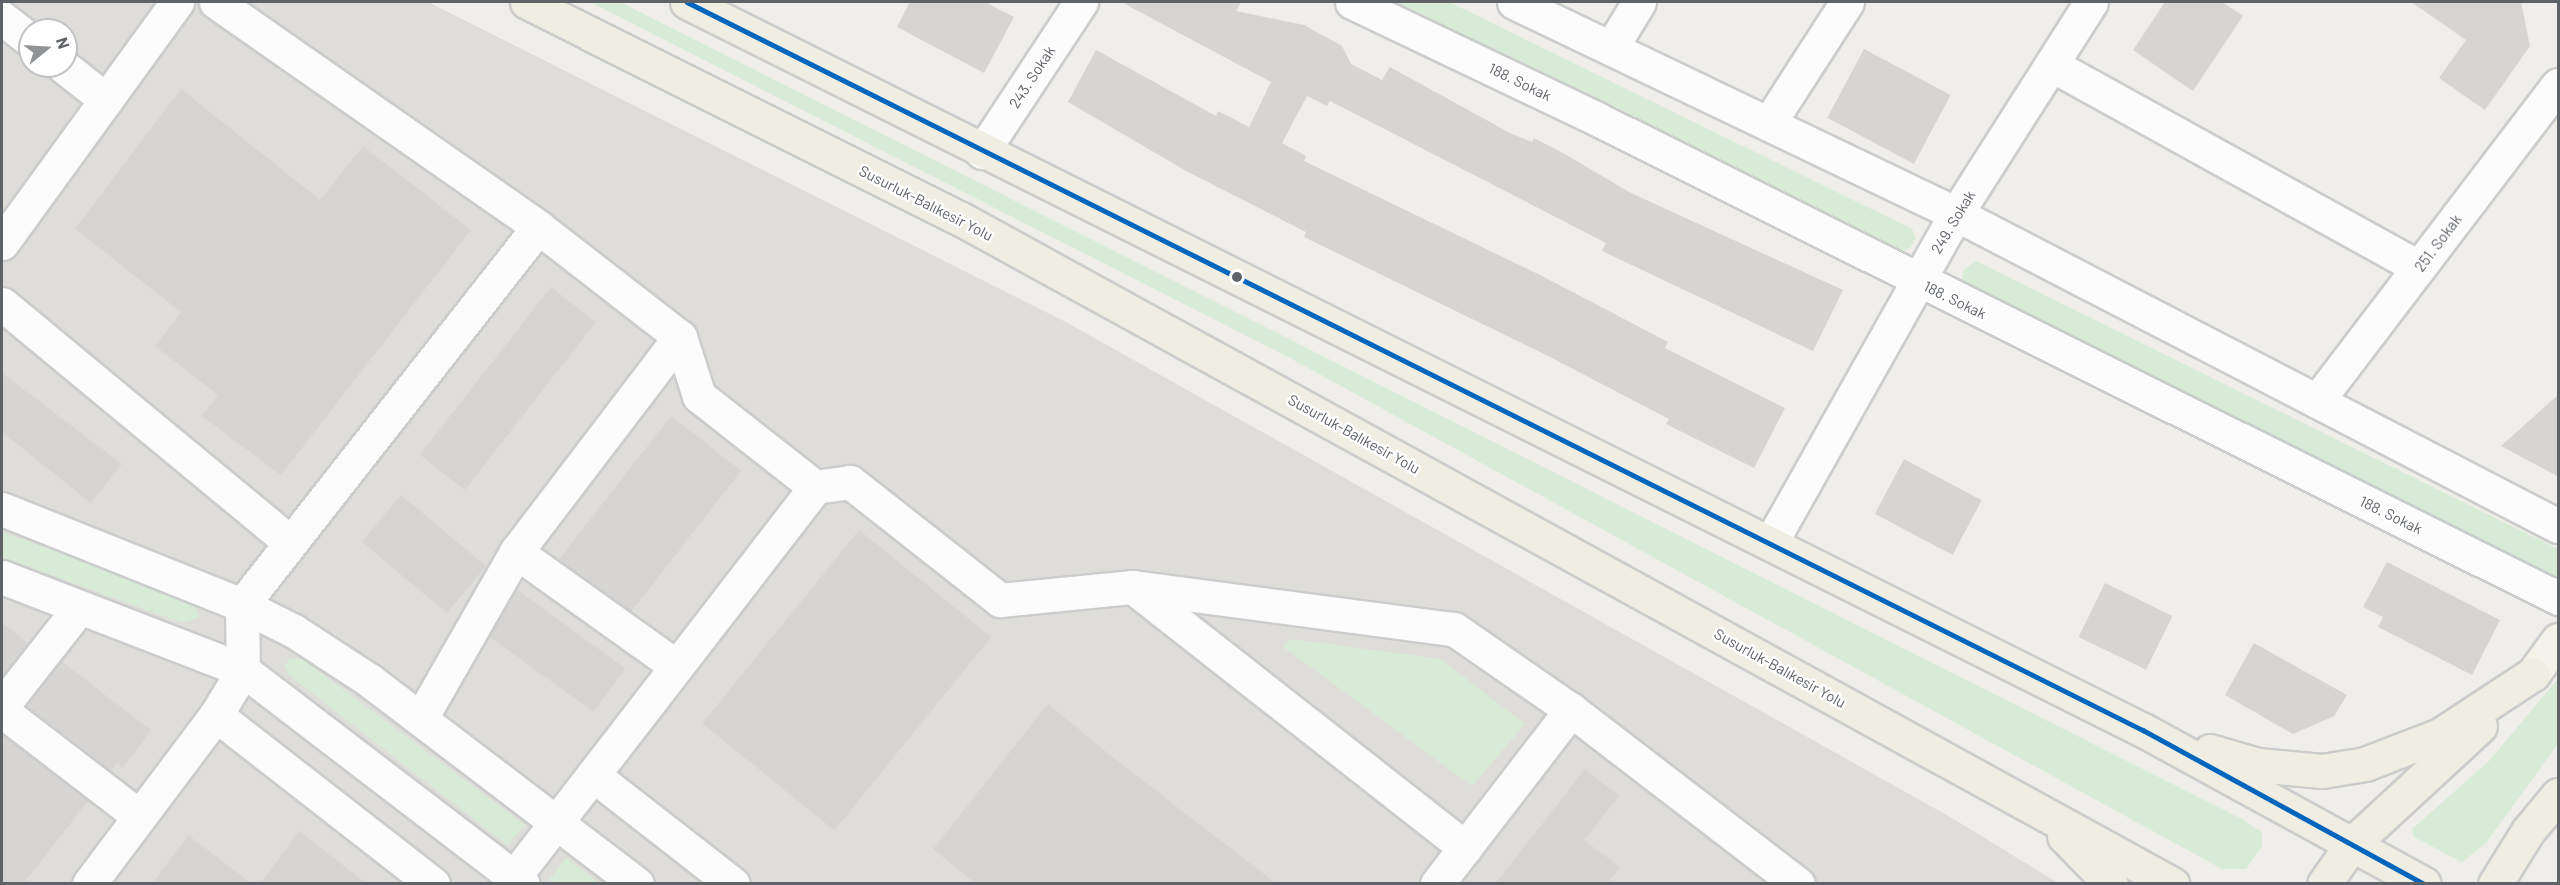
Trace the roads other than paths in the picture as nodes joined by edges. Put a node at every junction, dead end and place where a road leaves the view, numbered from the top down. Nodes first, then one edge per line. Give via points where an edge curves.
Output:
1 (177, 2) edge
2 (216, 2) edge
3 (527, 2) edge
4 (687, 2) edge
5 (1081, 2) edge
6 (1352, 2) edge
7 (1514, 2) edge
8 (1639, 2) edge
9 (1847, 2) edge
10 (2091, 2) edge
11 (2, 18) edge
12 (18, 31) edge
13 (1611, 48) junction
14 (2052, 65) junction
15 (78, 78) edge
16 (2559, 85) edge
17 (106, 100) junction
18 (1768, 123) junction
19 (982, 152) junction
20 (1956, 214) junction
21 (538, 227) junction
22 (2, 243) edge
23 (2419, 268) junction
24 (1918, 281) junction
25 (2, 304) edge
26 (680, 337) junction
27 (2318, 401) junction
28 (814, 488) junction
29 (2, 509) edge
30 (2559, 526) edge
31 (288, 541) junction
32 (1771, 542) junction
33 (516, 552) junction
34 (2, 577) edge
35 (1133, 587) junction
36 (2559, 598) edge
37 (242, 605) junction
38 (79, 608) junction
39 (2559, 640) edge
40 (676, 666) junction
41 (243, 670) junction
42 (2533, 674) junction
43 (2, 706) edge
44 (1571, 710) junction
45 (2, 711) edge
46 (216, 716) junction
47 (420, 718) junction
48 (2143, 730) junction
49 (593, 775) junction
50 (2559, 795) edge
51 (2038, 809) junction
52 (140, 816) junction
53 (558, 820) junction
54 (2352, 844) junction
55 (1465, 848) junction
56 (518, 880) edge
57 (89, 884) edge
58 (433, 884) edge
59 (637, 884) edge
60 (733, 884) edge
61 (1437, 884) edge
62 (1798, 884) edge
63 (2111, 884) edge
64 (2172, 884) edge
65 (2324, 884) edge
66 (2424, 884) edge
67 (2495, 884) edge

1 - 17 street
2 - 21 street
3 - 51 highway, Susurluk-Balıkesir Yolu via 961,219
4 - 19 highway
5 - 19 street, 243. Sokak
6 - 24 street, 188. Sokak
7 - 13 street
8 - 13 street
9 - 18 street
10 - 14 street, 249. Sokak
11 - 12 street
13 - 18 street
14 - 20 street, 249. Sokak
14 - 23 street
15 - 17 street
16 - 23 street, 251. Sokak
17 - 22 street
18 - 20 street
19 - 32 highway
20 - 24 street, 249. Sokak
20 - 27 street
21 - 26 street
21 - 31 street
23 - 27 street, 251. Sokak
24 - 32 street, 249. Sokak
24 - 36 street, 188. Sokak
25 - 31 street
26 - 28 street via 699,396
26 - 33 street
27 - 30 street
28 - 35 street via 850,482 1000,600
28 - 40 street
29 - 37 street
31 - 37 street
32 - 48 highway
33 - 40 street
33 - 47 street
34 - 38 street
35 - 44 street via 1454,628
35 - 55 street
37 - 41 street
37 - 47 street via 294,631
38 - 41 street
38 - 43 street
39 - 42 main road
40 - 49 street
41 - 46 street
41 - 56 street
42 - 48 highway via 2440,735 2365,764 2322,771 2258,765
42 - 54 highway
44 - 55 street
44 - 62 street
45 - 52 street
46 - 52 street
46 - 58 street
47 - 53 street
48 - 54 highway
49 - 53 street
49 - 60 street
50 - 67 highway via 2528,831
51 - 63 highway
51 - 64 highway, Susurluk-Balıkesir Yolu
52 - 57 street
53 - 56 street
53 - 59 street
54 - 65 highway
54 - 66 highway
55 - 61 street

